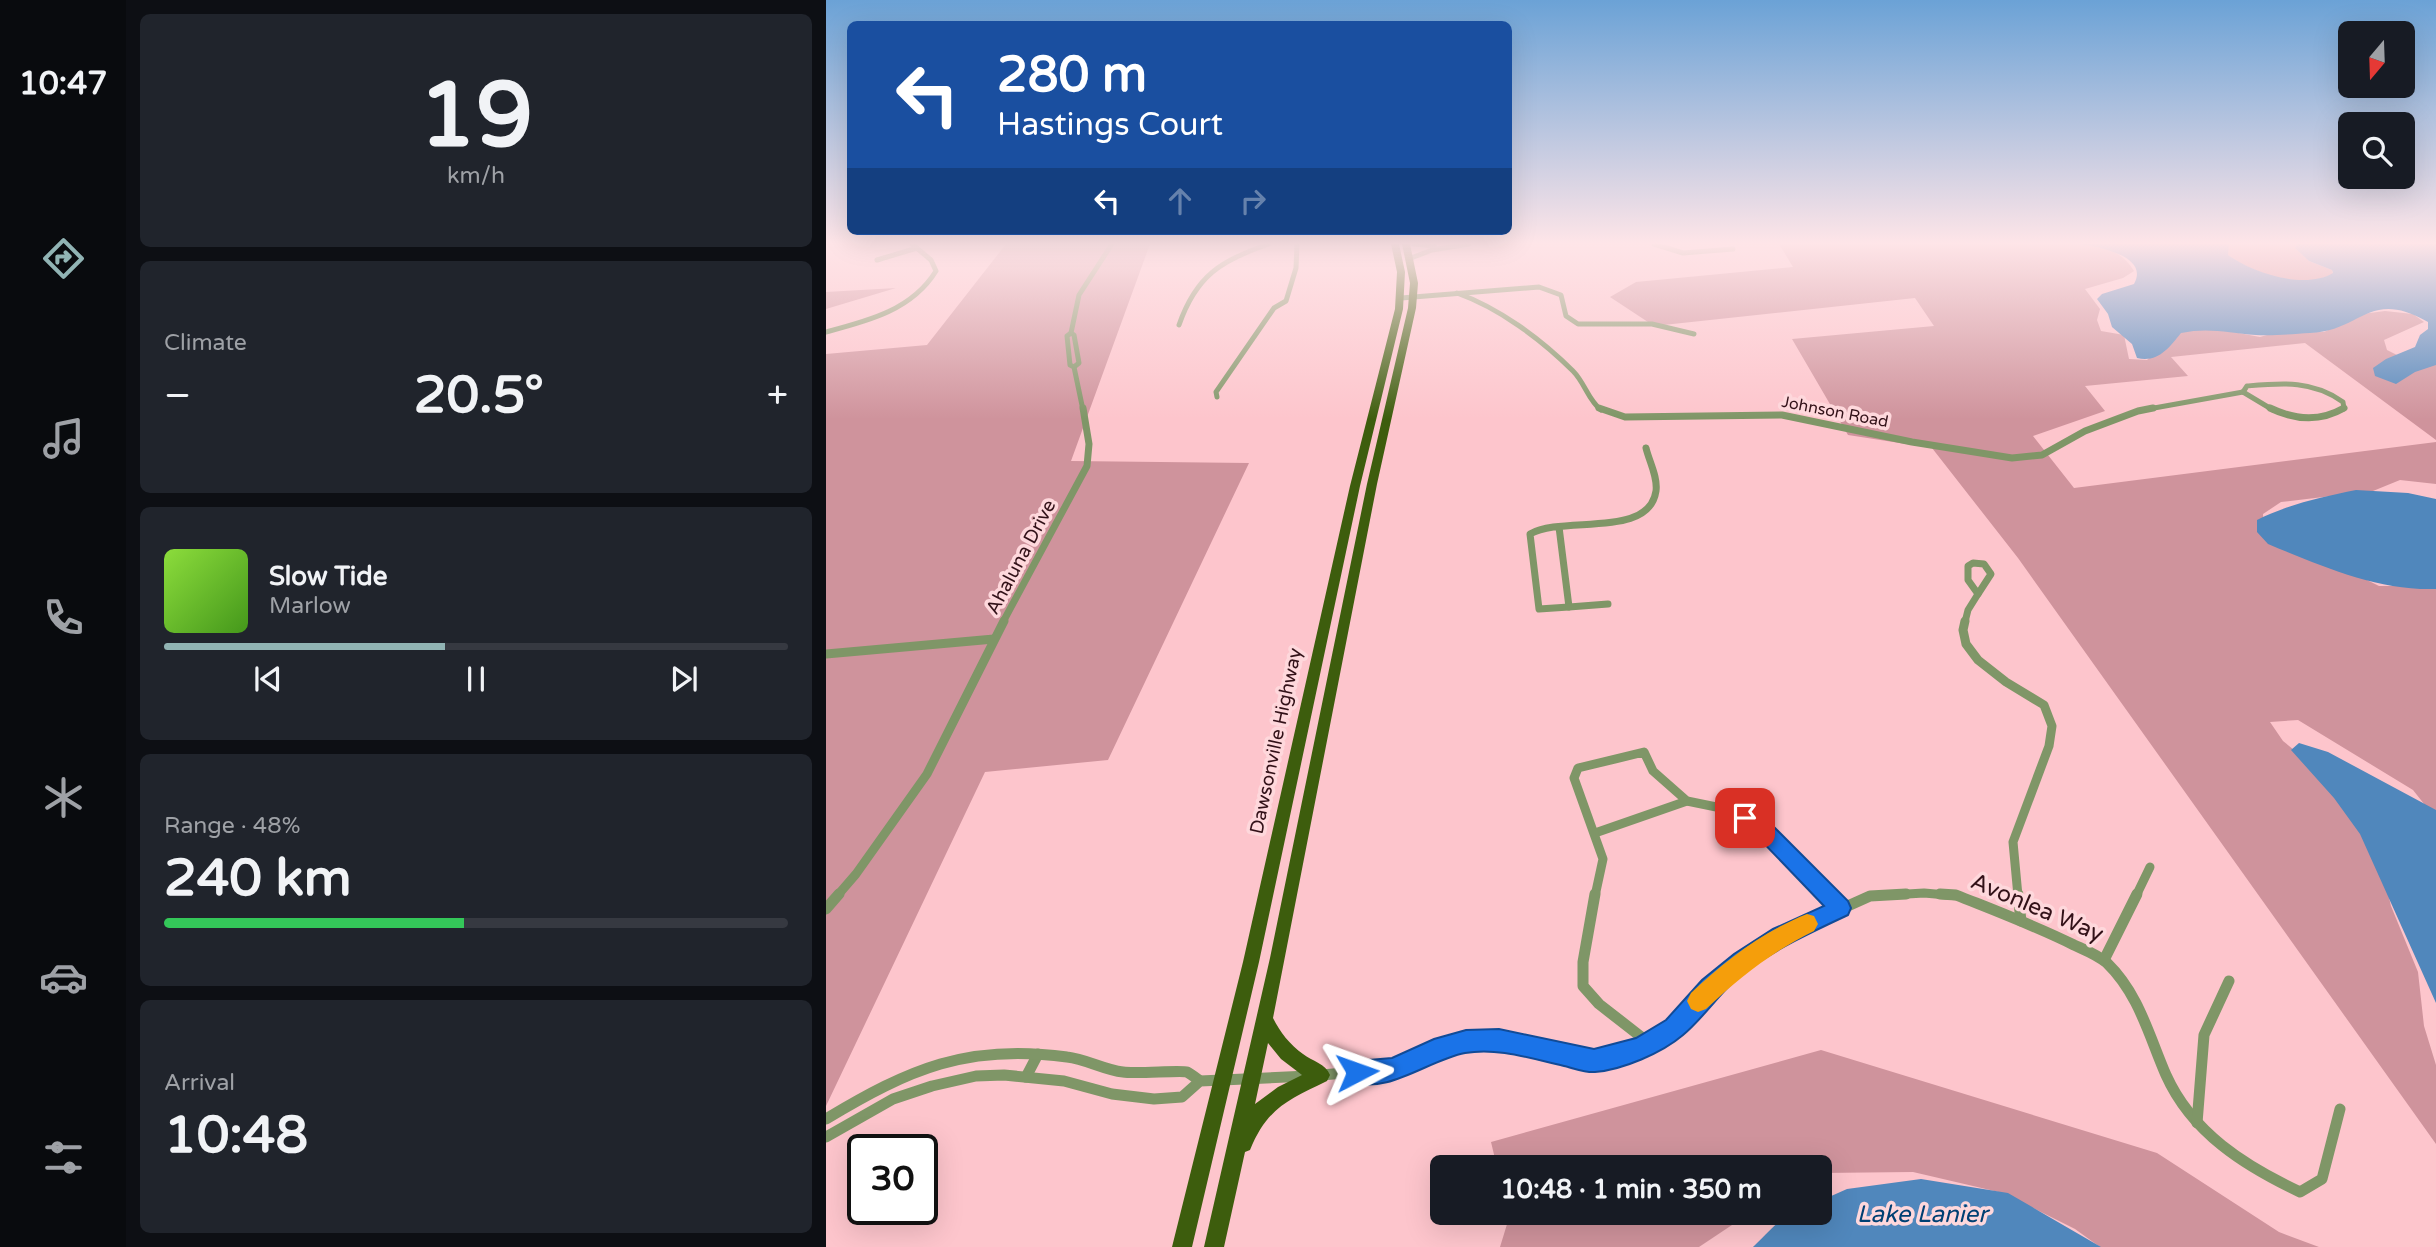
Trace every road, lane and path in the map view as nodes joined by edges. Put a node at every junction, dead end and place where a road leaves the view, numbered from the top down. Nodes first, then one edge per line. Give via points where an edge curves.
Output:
1 (900, 302) edge
2 (1078, 302) edge
3 (1187, 302) edge
4 (1286, 302) edge
5 (1406, 302) edge
6 (1406, 302) edge
7 (1480, 302) edge
8 (1563, 302) edge
9 (1179, 325) dead end
10 (826, 332) edge
11 (1694, 334) dead end
12 (2243, 392) junction
13 (1217, 397) dead end
14 (1646, 449) dead end
15 (1559, 527) junction
16 (1357, 570) junction
17 (1336, 572) junction
18 (1979, 595) dead end
19 (1608, 604) dead end
20 (1569, 607) junction
21 (994, 639) junction
22 (826, 654) edge
23 (1687, 801) junction
24 (1595, 832) junction
25 (2150, 867) dead end
26 (1840, 908) junction
27 (826, 909) edge
28 (2021, 921) junction
29 (2104, 960) junction
30 (2229, 981) dead end
31 (1265, 1019) junction
32 (1649, 1043) junction
33 (1038, 1054) junction
34 (1321, 1075) junction
35 (1026, 1077) junction
36 (1222, 1080) junction
37 (1251, 1080) junction
38 (1200, 1081) junction
39 (2340, 1109) dead end
40 (826, 1119) edge
41 (2197, 1123) junction
42 (826, 1137) edge
43 (1215, 1246) edge
44 (1182, 1247) edge

1 - 10 street
2 - 21 street, Ahaluna Drive via 1067,336 1090,456
3 - 9 street
4 - 13 street via 1275,308 1216,392
5 - 16 main road, Dawsonville Highway
6 - 17 main road, Dawsonville Highway
7 - 12 street, Johnson Road via 1565,364 1583,383 1594,407 1626,417 1782,415 2012,458 2053,451 2085,431 2138,411
8 - 11 street via 1566,316 1578,324 1652,324
12 - 12 street, Johnson Road via 2268,410 2299,419 2333,415 2344,408 2335,395 2299,382 2247,386
14 - 15 street via 1656,488 1642,515
15 - 20 street
15 - 20 street via 1534,530 1531,545 1539,609
16 - 17 street
16 - 31 main road, Dawsonville Highway
17 - 36 main road, Dawsonville Highway
18 - 28 street via 1968,610 1963,630 1966,644 2006,682 2044,705 2052,726 2049,746 2012,842
19 - 20 street
21 - 22 street, Ahaluna Drive
21 - 27 street via 927,774
23 - 24 street
23 - 24 street via 1653,771 1644,752 1578,768 1574,778
23 - 26 street via 1731,810 1760,826
24 - 32 street via 1604,859 1589,923 1583,986 1598,1004
25 - 29 street
26 - 28 street, Avonlea Way via 1870,897 1924,892 1956,895
26 - 32 street, Avonlea Way via 1741,961 1674,1028
28 - 29 street, Avonlea Way
29 - 41 street, Avonlea Way via 2124,984 2149,1028 2172,1088
30 - 41 street via 2204,1035
31 - 34 main road via 1283,1052
31 - 37 main road, Dawsonville Highway
32 - 34 street, Avonlea Way via 1594,1061 1499,1040 1466,1042 1393,1069
33 - 35 street
33 - 38 street via 1120,1072 1185,1071
33 - 40 street via 978,1054 925,1068
34 - 37 street, Avonlea Way
34 - 43 main road via 1274,1099 1257,1115 1245,1137
35 - 38 street via 1154,1099 1182,1097
35 - 42 street via 976,1076 932,1086 892,1099
36 - 37 street, Avonlea Way
36 - 38 street, Avonlea Way
36 - 44 main road, Dawsonville Highway
37 - 43 main road, Dawsonville Highway
39 - 41 street, Avonlea Way via 2322,1179 2300,1192 2228,1152

